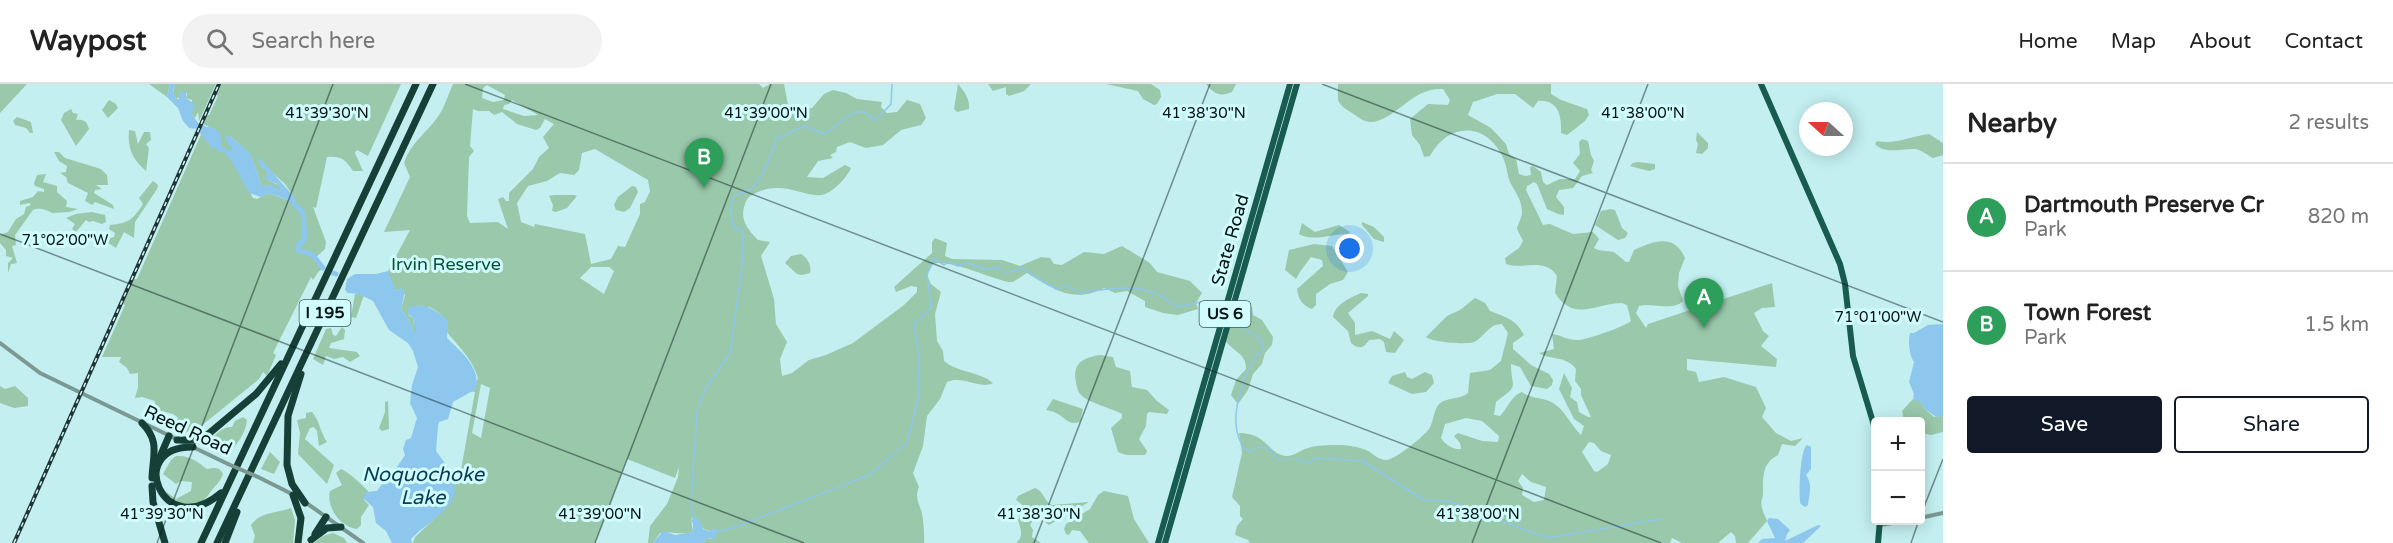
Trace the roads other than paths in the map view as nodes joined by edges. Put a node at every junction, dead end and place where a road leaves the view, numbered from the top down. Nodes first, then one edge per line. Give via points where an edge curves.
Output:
1 (416, 84) edge
2 (433, 84) edge
3 (1290, 84) edge
4 (1297, 84) edge
5 (1761, 84) edge
6 (315, 334) junction
7 (0, 344) edge
8 (293, 347) junction
9 (1871, 419) edge
10 (141, 423) junction
11 (169, 436) junction
12 (177, 440) junction
13 (193, 447) junction
14 (252, 470) junction
15 (152, 478) junction
16 (229, 482) junction
17 (292, 495) junction
18 (305, 502) junction
19 (165, 510) dead end
20 (202, 513) dead end
21 (1943, 513) edge
22 (326, 517) junction
23 (1925, 517) edge
24 (1880, 525) edge
25 (340, 527) junction
26 (310, 542) edge
27 (165, 543) edge
28 (201, 543) edge
29 (217, 543) edge
30 (225, 543) edge
31 (298, 543) edge
32 (363, 543) edge
33 (1158, 543) edge
34 (1165, 543) edge
35 (1878, 543) edge

1 - 8 highway, I 195
2 - 6 highway, I 195
3 - 33 main road, State Road / US 6
4 - 34 main road, State Road / US 6
5 - 9 main road via 1840,264 1852,356
6 - 14 highway, I 195
6 - 18 highway via 287,420 288,472
7 - 10 street, Reed Road via 40,374
8 - 12 highway via 268,381 240,408 202,438
8 - 16 highway, I 195
10 - 11 street, Reed Road
10 - 15 highway via 154,438
11 - 12 street, Reed Road
11 - 15 highway
12 - 13 street, Reed Road
13 - 17 street, Reed Road, bridge
13 - 19 highway via 173,451 160,466 156,489
14 - 29 highway, I 195
14 - 30 highway
15 - 27 highway via 153,502
16 - 20 highway
16 - 28 highway, I 195
17 - 18 street, Reed Road
17 - 31 highway via 301,518
18 - 22 street, Reed Road
21 - 23 street
22 - 25 street, Reed Road
22 - 26 highway
24 - 35 main road
25 - 26 highway via 327,528
25 - 32 street, Reed Road

